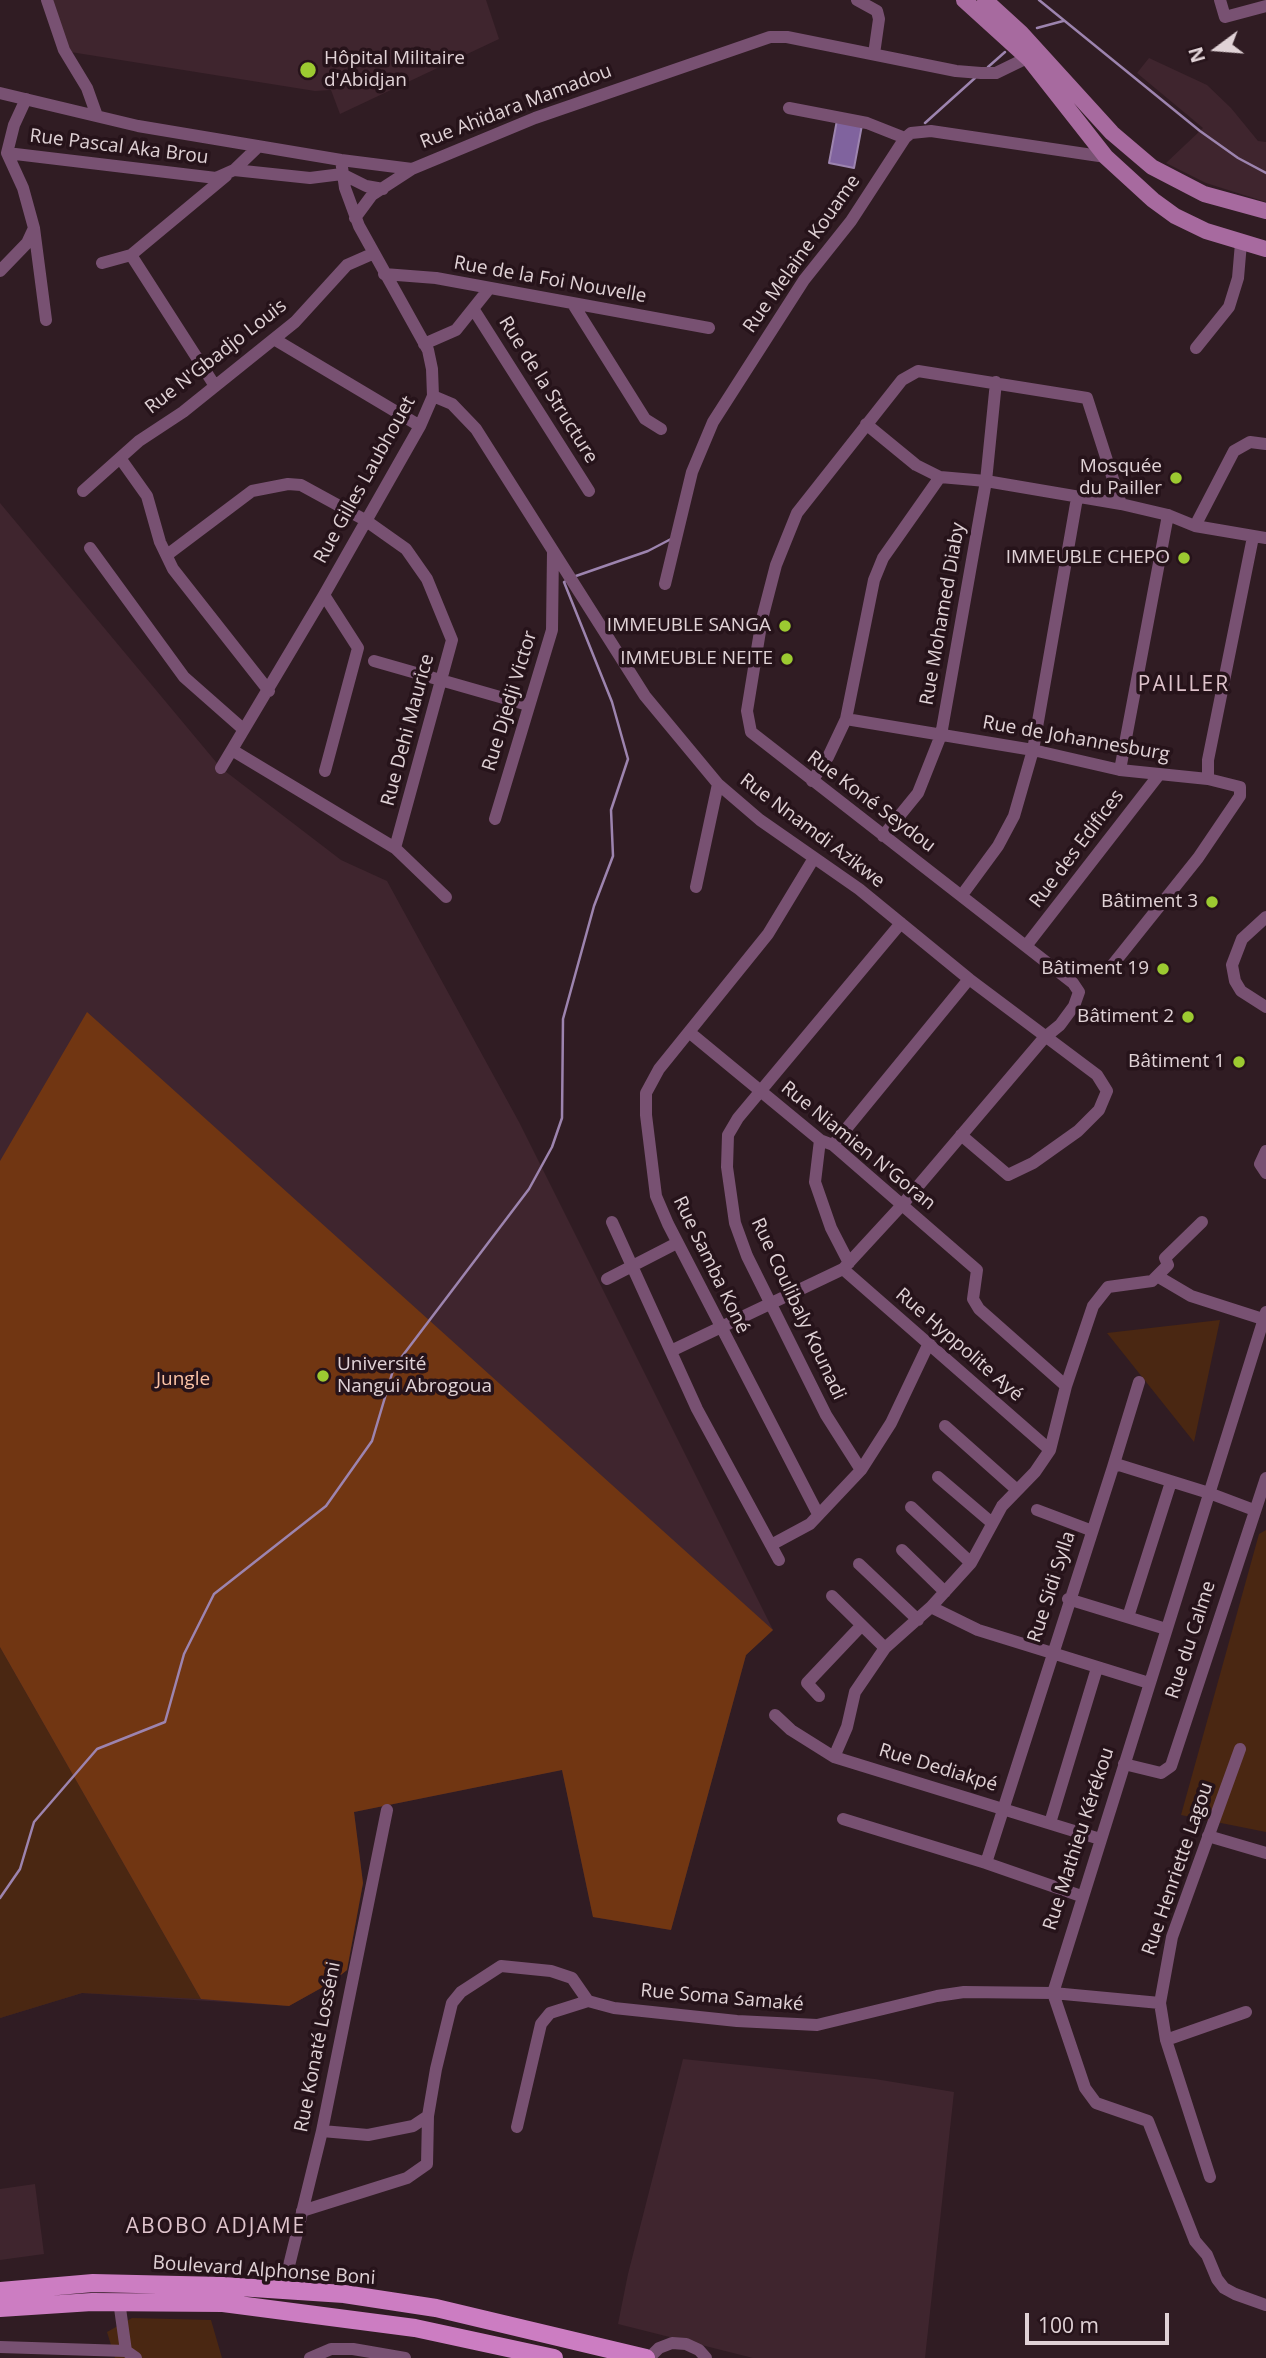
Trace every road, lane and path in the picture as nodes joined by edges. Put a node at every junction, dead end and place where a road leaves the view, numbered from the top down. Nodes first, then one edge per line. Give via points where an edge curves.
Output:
1 (47, 0) edge
2 (857, 0) edge
3 (964, 0) edge
4 (985, 0) edge
5 (1220, 0) edge
6 (1266, 6) edge
7 (874, 54) junction
8 (1034, 56) junction
9 (0, 93) edge
10 (26, 99) junction
11 (789, 108) dead end
12 (97, 117) junction
13 (905, 138) junction
14 (258, 147) junction
15 (7, 153) junction
16 (1106, 156) junction
17 (341, 160) junction
18 (412, 169) junction
19 (231, 172) junction
20 (342, 174) junction
21 (383, 188) junction
22 (1266, 211) edge
23 (355, 218) junction
24 (34, 228) junction
25 (1241, 243) junction
26 (1266, 249) edge
27 (372, 254) junction
28 (131, 255) junction
29 (102, 263) dead end
30 (0, 271) edge
31 (384, 274) junction
32 (488, 290) junction
33 (573, 304) junction
34 (474, 310) junction
35 (46, 320) dead end
36 (709, 328) dead end
37 (274, 339) junction
38 (424, 344) junction
39 (1196, 348) dead end
40 (996, 382) junction
41 (215, 386) junction
42 (433, 397) junction
43 (866, 424) junction
44 (420, 426) junction
45 (661, 429) dead end
46 (1266, 444) edge
47 (120, 458) junction
48 (940, 477) junction
49 (986, 481) junction
50 (83, 491) dead end
51 (589, 491) dead end
52 (1077, 498) junction
53 (1121, 504) junction
54 (1168, 515) junction
55 (365, 520) junction
56 (1195, 526) junction
57 (1259, 537) edge
58 (90, 548) dead end
59 (553, 551) junction
60 (167, 555) junction
61 (665, 584) dead end
62 (324, 595) junction
63 (374, 662) dead end
64 (443, 679) junction
65 (269, 691) junction
66 (528, 705) junction
67 (846, 719) junction
68 (243, 729) junction
69 (941, 735) junction
70 (232, 750) junction
71 (1033, 750) junction
72 (222, 768) dead end
73 (1120, 770) junction
74 (324, 771) dead end
75 (1158, 775) junction
76 (1208, 779) junction
77 (812, 781) junction
78 (718, 784) junction
79 (495, 819) dead end
80 (883, 836) junction
81 (396, 848) junction
82 (814, 858) junction
83 (696, 887) dead end
84 (962, 895) junction
85 (446, 897) dead end
86 (1266, 917) edge
87 (901, 923) junction
88 (1026, 946) junction
89 (1110, 968) dead end
90 (969, 979) junction
91 (1266, 1007) edge
92 (689, 1032) junction
93 (1044, 1038) junction
94 (761, 1092) junction
95 (961, 1135) junction
96 (820, 1140) junction
97 (833, 1145) junction
98 (1266, 1151) edge
99 (1266, 1173) edge
100 (902, 1205) junction
101 (612, 1222) dead end
102 (1202, 1222) dead end
103 (677, 1243) junction
104 (634, 1265) junction
105 (846, 1266) junction
106 (1157, 1276) junction
107 (607, 1279) dead end
108 (770, 1304) junction
109 (1265, 1317) edge
110 (720, 1328) junction
111 (929, 1343) junction
112 (673, 1350) junction
113 (1139, 1382) dead end
114 (1066, 1386) junction
115 (945, 1426) dead end
116 (1049, 1450) junction
117 (1113, 1467) junction
118 (861, 1470) junction
119 (938, 1477) dead end
120 (1266, 1478) edge
121 (1171, 1482) junction
122 (1017, 1490) junction
123 (1209, 1493) junction
124 (911, 1507) dead end
125 (1037, 1510) dead end
126 (1254, 1510) junction
127 (818, 1514) junction
128 (992, 1523) junction
129 (1090, 1530) junction
130 (771, 1545) junction
131 (902, 1550) dead end
132 (779, 1560) dead end
133 (971, 1563) junction
134 (859, 1564) dead end
135 (945, 1592) junction
136 (832, 1596) dead end
137 (1068, 1599) junction
138 (931, 1607) junction
139 (1128, 1617) junction
140 (918, 1620) junction
141 (861, 1626) junction
142 (1166, 1629) junction
143 (885, 1648) junction
144 (1051, 1653) junction
145 (1097, 1668) junction
146 (1149, 1683) junction
147 (819, 1696) dead end
148 (775, 1715) dead end
149 (1240, 1749) dead end
150 (834, 1757) junction
151 (1124, 1764) junction
152 (1002, 1808) junction
153 (387, 1810) dead end
154 (843, 1819) dead end
155 (1050, 1822) junction
156 (1208, 1836) junction
157 (1100, 1839) junction
158 (1266, 1853) edge
159 (986, 1863) junction
160 (1081, 1896) junction
161 (1053, 1993) junction
162 (587, 2001) junction
163 (1160, 2003) junction
164 (1246, 2012) dead end
165 (1166, 2040) junction
166 (428, 2116) junction
167 (517, 2127) dead end
168 (322, 2131) junction
169 (1210, 2176) dead end
170 (302, 2211) junction
171 (283, 2290) junction
172 (0, 2291) edge
173 (119, 2301) junction
174 (1266, 2305) edge
175 (0, 2308) edge
176 (0, 2347) edge
177 (131, 2355) edge
178 (310, 2358) edge
179 (405, 2358) edge
180 (554, 2358) edge
181 (647, 2358) edge
182 (706, 2358) edge

1 - 12 street via 64,50 87,88
2 - 7 street via 877,11
3 - 8 main road
4 - 8 main road
5 - 6 street via 1225,17
7 - 8 street, Rue Ahïdara Mamadou via 981,73 996,73
7 - 18 street, Rue Ahïdara Mamadou via 787,37 753,41 535,118
8 - 16 main road
8 - 22 main road via 1152,167 1204,194
9 - 10 street, Rue Ahïdara Mamadou
10 - 12 street, Rue Ahïdara Mamadou
10 - 15 street
11 - 13 street via 867,123
12 - 14 street, Rue Ahïdara Mamadou
13 - 16 street via 930,131
13 - 61 street, Rue Melaine Kouame via 804,280 713,422 692,471
14 - 17 street, Rue Ahïdara Mamadou
14 - 19 street, Rue Pascal Aka Brou
15 - 19 street, Rue Pascal Aka Brou via 209,178
15 - 24 street
16 - 25 main road via 1175,216
17 - 18 street, Rue Ahïdara Mamadou
17 - 20 street, Rue Gilles Laubhouet
18 - 21 street
19 - 20 street via 310,178
19 - 28 street
20 - 21 street via 366,186
20 - 23 street, Rue Gilles Laubhouet
21 - 23 street
23 - 27 street, Rue Gilles Laubhouet
24 - 30 street via 27,243
24 - 35 street
25 - 26 main road
25 - 39 street via 1238,278 1228,307
27 - 31 street, Rue Gilles Laubhouet
27 - 37 street, Rue N'Gbadjo Louis via 347,265
28 - 29 street
28 - 41 street
31 - 32 street, Rue de la Foi Nouvelle via 436,278
31 - 38 street, Rue Gilles Laubhouet
32 - 33 street, Rue de la Foi Nouvelle
32 - 34 street
33 - 36 street, Rue de la Foi Nouvelle
33 - 45 street via 645,419
34 - 38 street via 456,330
34 - 51 street, Rue de la Structure
37 - 41 street, Rue N'Gbadjo Louis
37 - 44 street
38 - 42 street, Rue Gilles Laubhouet via 432,369
40 - 43 street, Rue Koné Seydou via 912,372
40 - 49 street, Rue Mohamed Diaby
40 - 53 street, Rue Koné Seydou via 1087,398
41 - 47 street, Rue N'Gbadjo Louis
42 - 44 street, Rue Gilles Laubhouet
42 - 59 street, Rue Nnamdi Azikwe via 452,404 477,429
43 - 48 street via 916,465
43 - 77 street, Rue Koné Seydou via 813,490 790,529 762,619 747,711 755,737
44 - 55 street, Rue Gilles Laubhouet
46 - 56 street via 1250,442 1234,451
47 - 50 street, Rue N'Gbadjo Louis
47 - 60 street via 147,496
48 - 49 street
48 - 67 street via 883,558 874,580
49 - 52 street
49 - 69 street, Rue Mohamed Diaby
52 - 53 street
52 - 71 street
53 - 54 street
54 - 56 street
54 - 73 street
55 - 60 street, Rue Dehi Maurice via 301,485 252,491
55 - 62 street, Rue Gilles Laubhouet
55 - 64 street, Rue Dehi Maurice via 406,549 427,579 453,640
56 - 57 street
57 - 76 street via 1208,760
58 - 68 street via 184,677
59 - 66 street, Rue Djedji Victor via 552,630
59 - 78 street, Rue Nnamdi Azikwe via 645,696
60 - 65 street via 173,569
62 - 65 street, Rue Gilles Laubhouet
62 - 74 street via 358,648
63 - 64 street
64 - 66 street
64 - 81 street, Rue Dehi Maurice
65 - 68 street, Rue Gilles Laubhouet
66 - 79 street, Rue Djedji Victor
67 - 69 street, Rue de Johannesburg
67 - 77 street
68 - 70 street, Rue Gilles Laubhouet
69 - 71 street, Rue de Johannesburg
69 - 80 street, Rue Mohamed Diaby via 918,793
70 - 72 street, Rue Gilles Laubhouet
70 - 81 street
71 - 73 street, Rue de Johannesburg
71 - 84 street via 1014,816
73 - 75 street, Rue de Johannesburg
75 - 76 street, Rue de Johannesburg
75 - 88 street, Rue des Edifices
76 - 89 street, Rue de Johannesburg via 1237,785 1242,792 1198,858
77 - 80 street, Rue Koné Seydou
78 - 82 street, Rue Nnamdi Azikwe
78 - 83 street
80 - 84 street, Rue Koné Seydou
81 - 85 street
82 - 87 street, Rue Nnamdi Azikwe
82 - 92 street, Rue Samba Koné via 768,934
84 - 88 street, Rue Koné Seydou
86 - 91 street via 1242,939 1232,965 1241,991
87 - 90 street, Rue Nnamdi Azikwe
87 - 94 street, Rue Coulibaly Kounadi
88 - 93 street, Rue Koné Seydou via 1079,992 1074,1006
90 - 93 street, Rue Nnamdi Azikwe
90 - 97 street
92 - 94 street, Rue Niamien N'Goran
92 - 103 street, Rue Samba Koné via 646,1093 656,1196
93 - 95 street, Rue Koné Seydou
93 - 95 street, Rue Nnamdi Azikwe via 1102,1082 1107,1091 1099,1110 1078,1131 1009,1175
94 - 96 street, Rue Niamien N'Goran
94 - 108 street, Rue Coulibaly Kounadi via 728,1135 727,1167 734,1223
95 - 100 street, Rue Koné Seydou
96 - 97 street, Rue Niamien N'Goran
96 - 105 street via 815,1182
97 - 100 street, Rue Niamien N'Goran
98 - 99 street via 1260,1164
100 - 105 street, Rue Koné Seydou
100 - 114 street, Rue Niamien N'Goran via 977,1270 972,1299 979,1309
101 - 104 street
102 - 106 street via 1165,1258 1168,1265
103 - 104 street
103 - 110 street, Rue Samba Koné
104 - 107 street
104 - 112 street
105 - 108 street, Rue Koné Seydou
105 - 111 street, Rue Hyppolite Ayé
106 - 109 street via 1191,1296
106 - 114 street via 1152,1281 1108,1287 1093,1306
108 - 110 street, Rue Koné Seydou
108 - 118 street, Rue Coulibaly Kounadi via 826,1415
109 - 123 street, Rue Mathieu Kérékou
110 - 112 street, Rue Koné Seydou
110 - 127 street, Rue Samba Koné
111 - 116 street, Rue Hyppolite Ayé
111 - 118 street via 891,1423
112 - 130 street via 715,1445
113 - 117 street, Rue Sidi Sylla
114 - 116 street
115 - 122 street
116 - 122 street
117 - 121 street
117 - 129 street, Rue Sidi Sylla
118 - 127 street
119 - 128 street
120 - 126 street, Rue du Calme
121 - 123 street
121 - 139 street
122 - 128 street
123 - 126 street
123 - 142 street, Rue Mathieu Kérékou
124 - 133 street
125 - 129 street
126 - 151 street, Rue du Calme via 1171,1766 1161,1773
127 - 130 street via 810,1524
128 - 133 street
129 - 137 street, Rue Sidi Sylla
130 - 132 street
131 - 135 street
133 - 135 street
134 - 140 street
135 - 138 street
136 - 141 street
137 - 139 street
137 - 144 street, Rue Sidi Sylla
138 - 140 street
138 - 144 street via 978,1630
139 - 142 street
140 - 143 street
141 - 143 street
141 - 147 street via 807,1683
142 - 146 street, Rue Mathieu Kérékou
143 - 150 street via 855,1692
144 - 145 street
144 - 152 street, Rue Sidi Sylla
145 - 146 street
145 - 155 street
146 - 151 street, Rue Mathieu Kérékou
148 - 150 street, Rue Dediakpé
149 - 156 street, Rue Henriette Lagou
150 - 152 street, Rue Dediakpé
151 - 157 street, Rue Mathieu Kérékou
152 - 155 street, Rue Dediakpé
152 - 159 street, Rue Sidi Sylla
153 - 168 street, Rue Konaté Losséni
154 - 159 street
155 - 157 street, Rue Dediakpé
156 - 158 street
156 - 163 street, Rue Henriette Lagou via 1172,1937
157 - 160 street, Rue Mathieu Kérékou
159 - 160 street
160 - 161 street, Rue Mathieu Kérékou
161 - 162 street, Rue Soma Samaké via 964,1992 817,2025 669,2014
161 - 163 street, Rue Soma Samaké
161 - 174 street via 1085,2088 1096,2103 1148,2121 1195,2241 1217,2279 1235,2294
162 - 166 street via 572,1978 501,1966 461,1992 452,2003
162 - 167 street via 550,2013 541,2024
163 - 165 street, Rue Henriette Lagou
164 - 165 street
165 - 169 street, Rue Henriette Lagou
166 - 168 street via 412,2126 368,2135
166 - 170 street via 427,2164 407,2178
168 - 170 street, Rue Konaté Losséni
170 - 171 street, Rue Konaté Losséni
171 - 172 main road, Boulevard Alphonse Boni via 93,2283
171 - 181 main road, Boulevard Alphonse Boni via 436,2308
173 - 175 main road, Boulevard Alphonse Boni
173 - 177 street
173 - 180 main road, Boulevard Alphonse Boni via 218,2302 308,2311
176 - 177 street
178 - 179 street via 331,2349 353,2349
181 - 182 street via 672,2343 686,2344

